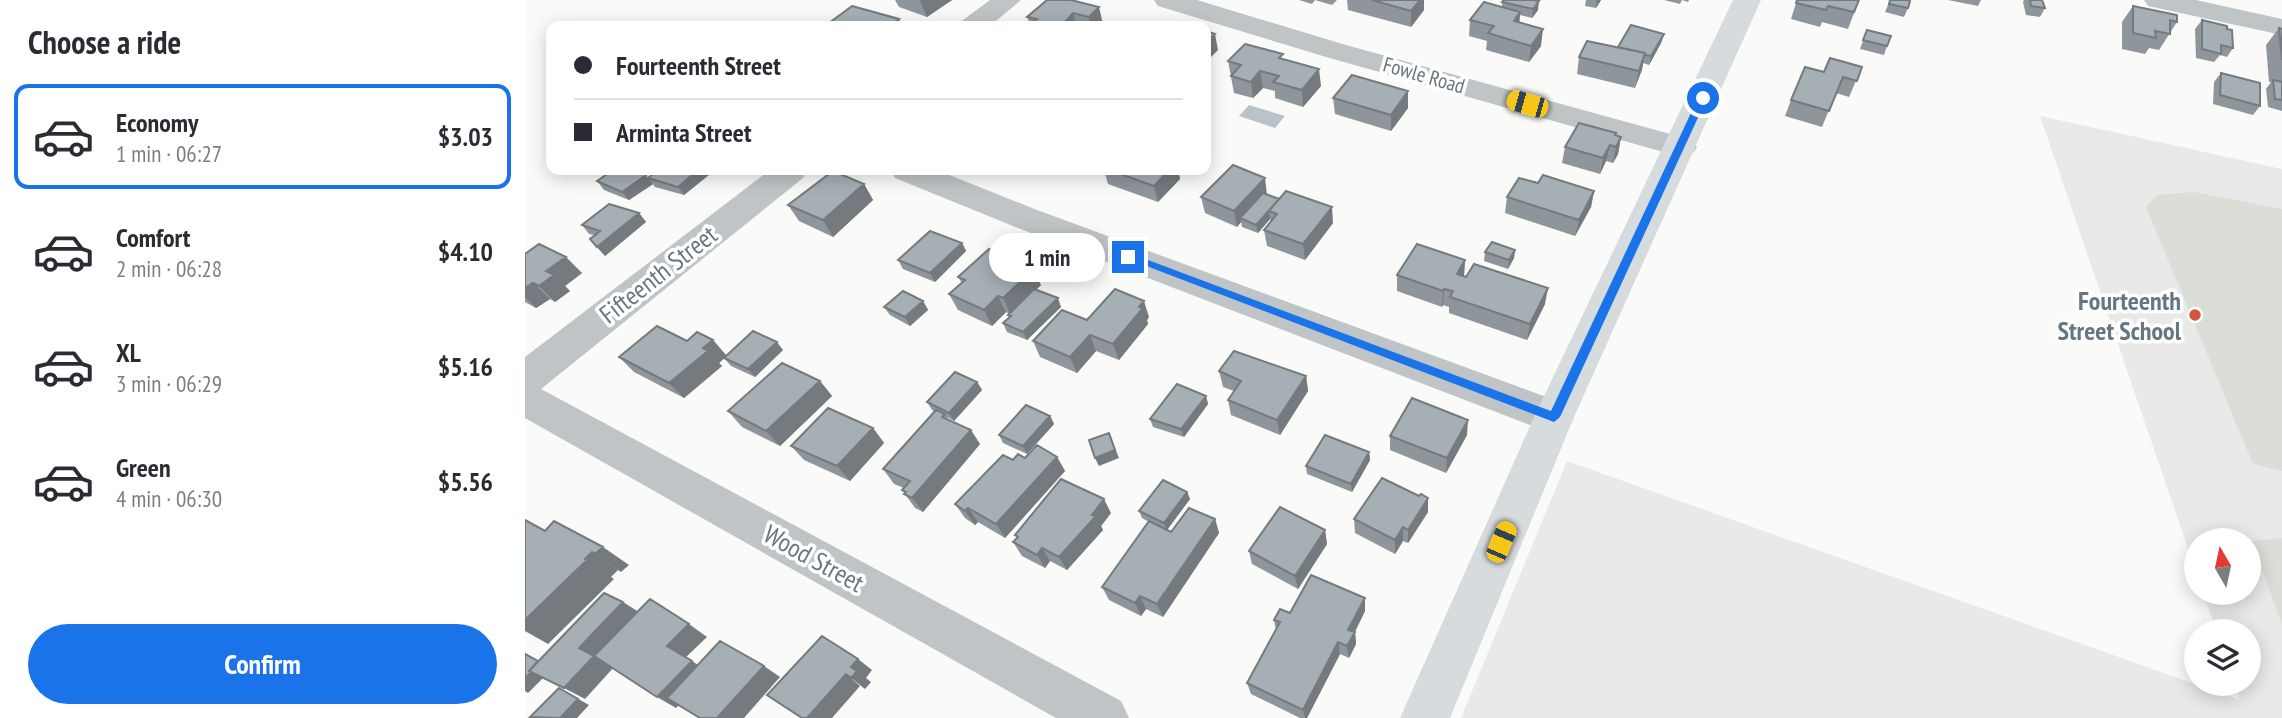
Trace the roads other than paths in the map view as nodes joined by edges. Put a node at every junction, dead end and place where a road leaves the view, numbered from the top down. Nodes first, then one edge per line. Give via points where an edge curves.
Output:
1 (1007, 0) edge
2 (1168, 0) edge
3 (1747, 0) edge
4 (2158, 0) edge
5 (980, 21) edge
6 (2282, 27) edge
7 (1681, 147) junction
8 (785, 175) edge
9 (920, 175) edge
10 (525, 379) edge
11 (525, 399) edge
12 (1554, 417) junction
13 (1104, 718) edge
14 (1425, 718) edge

1 - 5 street
2 - 7 street, Fowle Road
3 - 7 street
4 - 6 street
7 - 12 street
8 - 10 street, Fifteenth Street
9 - 12 street
11 - 13 street, Wood Street
12 - 14 street

